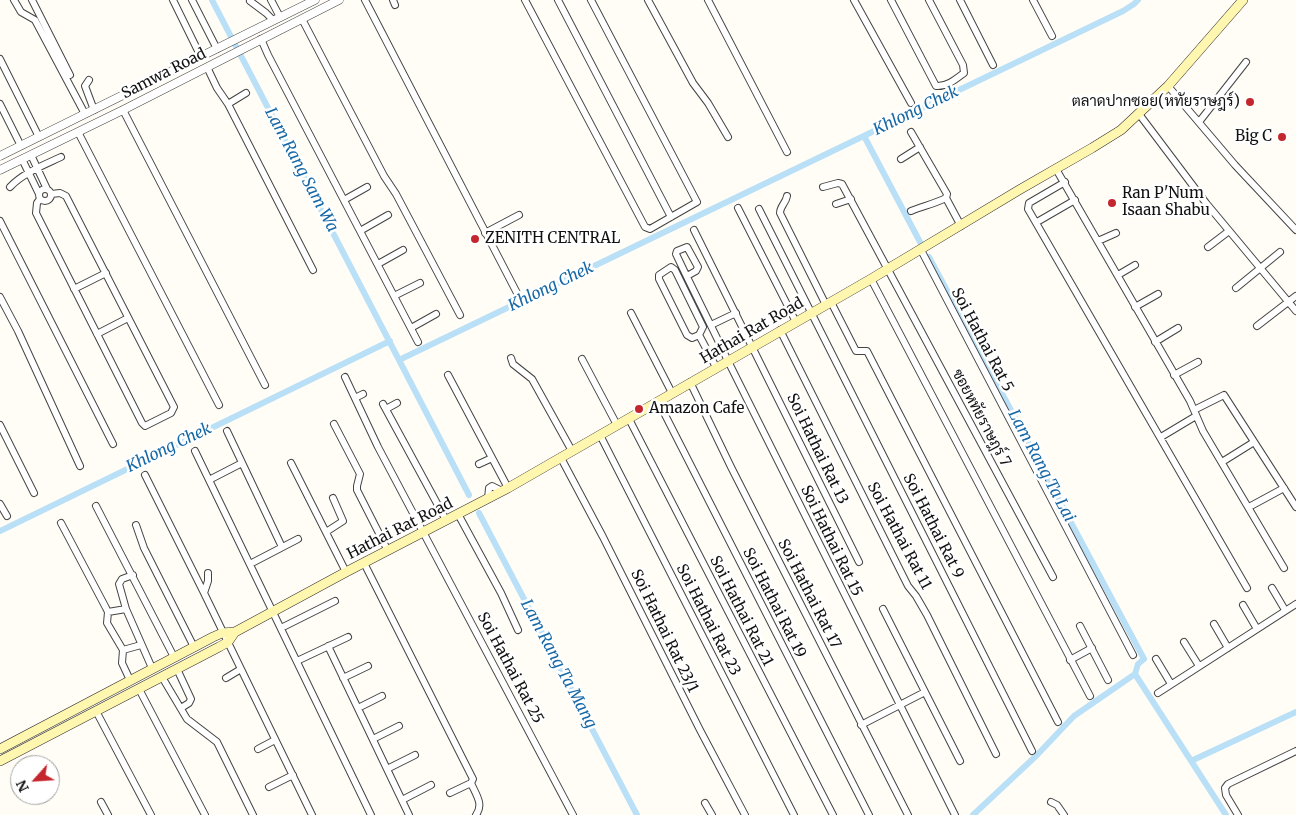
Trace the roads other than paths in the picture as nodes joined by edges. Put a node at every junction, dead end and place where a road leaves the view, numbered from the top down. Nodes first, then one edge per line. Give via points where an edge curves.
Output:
1 (14, 0) edge
2 (32, 0) edge
3 (172, 0) edge
4 (192, 0) edge
5 (271, 0) edge
6 (315, 0) edge
7 (339, 0) edge
8 (365, 0) edge
9 (526, 0) edge
10 (558, 0) edge
11 (591, 0) edge
12 (648, 0) edge
13 (708, 0) edge
14 (854, 0) edge
15 (891, 0) edge
16 (929, 0) edge
17 (960, 0) edge
18 (1033, 0) edge
19 (1243, 0) edge
20 (250, 1) dead end
21 (276, 19) junction
22 (302, 19) junction
23 (1052, 36) dead end
24 (261, 39) junction
25 (217, 49) junction
26 (201, 57) junction
27 (0, 59) edge
28 (1246, 62) dead end
29 (993, 65) dead end
30 (207, 67) junction
31 (89, 80) dead end
32 (148, 84) junction
33 (1168, 86) junction
34 (246, 93) dead end
35 (152, 94) junction
36 (911, 103) dead end
37 (0, 104) edge
38 (228, 104) junction
39 (123, 110) junction
40 (89, 112) junction
41 (1139, 114) junction
42 (1199, 122) junction
43 (78, 132) junction
44 (911, 132) dead end
45 (728, 136) dead end
46 (39, 137) junction
47 (21, 146) junction
48 (920, 147) junction
49 (787, 152) dead end
50 (31, 155) junction
51 (0, 156) edge
52 (61, 156) dead end
53 (901, 159) dead end
54 (22, 160) junction
55 (37, 168) junction
56 (1056, 169) junction
57 (0, 170) edge
58 (29, 173) junction
59 (1065, 182) junction
60 (367, 186) dead end
61 (10, 187) dead end
62 (823, 187) dead end
63 (49, 192) junction
64 (40, 196) junction
65 (788, 196) dead end
66 (946, 198) junction
67 (344, 200) junction
68 (851, 200) junction
69 (1075, 200) junction
70 (836, 204) dead end
71 (738, 208) dead end
72 (759, 209) dead end
73 (911, 211) dead end
74 (388, 215) dead end
75 (519, 215) dead end
76 (671, 216) junction
77 (0, 221) edge
78 (1036, 222) junction
79 (961, 226) junction
80 (694, 230) dead end
81 (1229, 230) junction
82 (1296, 230) edge
83 (360, 231) junction
84 (1116, 232) dead end
85 (485, 233) junction
86 (1098, 242) junction
87 (1208, 247) dead end
88 (403, 250) dead end
89 (921, 250) junction
90 (1280, 252) dead end
91 (378, 264) junction
92 (1135, 265) dead end
93 (1261, 268) junction
94 (888, 269) junction
95 (314, 270) dead end
96 (106, 273) junction
97 (1118, 275) junction
98 (687, 276) dead end
99 (871, 279) junction
100 (420, 283) dead end
101 (1236, 288) dead end
102 (74, 289) junction
103 (517, 293) dead end
104 (1158, 294) dead end
105 (394, 296) junction
106 (1296, 296) edge
107 (0, 297) edge
108 (1288, 302) junction
109 (828, 304) junction
110 (1135, 307) junction
111 (1296, 311) edge
112 (630, 312) dead end
113 (736, 313) junction
114 (812, 313) junction
115 (436, 314) dead end
116 (460, 315) dead end
117 (128, 318) junction
118 (796, 322) junction
119 (711, 326) junction
120 (1258, 326) dead end
121 (411, 328) junction
122 (1178, 328) dead end
123 (780, 330) junction
124 (97, 334) junction
125 (699, 335) junction
126 (418, 342) dead end
127 (1155, 342) junction
128 (752, 346) junction
129 (511, 358) dead end
130 (582, 359) dead end
131 (728, 361) junction
132 (1198, 362) dead end
133 (716, 367) junction
134 (448, 375) dead end
135 (1174, 375) junction
136 (345, 377) dead end
137 (690, 382) junction
138 (265, 385) dead end
139 (672, 393) junction
140 (363, 394) dead end
141 (355, 398) junction
142 (658, 401) junction
143 (397, 403) dead end
144 (219, 405) dead end
145 (1195, 413) junction
146 (628, 419) junction
147 (334, 424) dead end
148 (0, 425) edge
149 (617, 425) junction
150 (227, 431) dead end
151 (600, 435) junction
152 (1161, 437) junction
153 (1254, 442) junction
154 (113, 444) dead end
155 (195, 451) dead end
156 (572, 451) junction
157 (492, 458) junction
158 (561, 458) junction
159 (1222, 462) junction
160 (242, 463) junction
161 (291, 463) dead end
162 (479, 464) dead end
163 (80, 466) dead end
164 (145, 475) dead end
165 (209, 480) junction
166 (1284, 488) junction
167 (505, 490) junction
168 (34, 493) dead end
169 (332, 498) dead end
170 (0, 504) edge
171 (96, 506) dead end
172 (1249, 507) junction
173 (1296, 507) edge
174 (458, 514) junction
175 (6, 516) dead end
176 (446, 520) junction
177 (61, 523) dead end
178 (136, 525) dead end
179 (326, 532) junction
180 (424, 532) junction
181 (298, 539) dead end
182 (282, 547) junction
183 (388, 551) junction
184 (859, 562) dead end
185 (364, 563) junction
186 (250, 564) junction
187 (1284, 568) dead end
188 (346, 572) junction
189 (208, 573) dead end
190 (133, 575) junction
191 (1053, 578) dead end
192 (1247, 588) dead end
193 (1272, 588) dead end
194 (204, 593) junction
195 (335, 601) dead end
196 (1296, 604) edge
197 (1243, 605) dead end
198 (126, 609) junction
199 (883, 609) dead end
200 (1286, 610) junction
201 (108, 612) junction
202 (273, 612) junction
203 (1214, 624) dead end
204 (1080, 626) dead end
205 (281, 628) junction
206 (1257, 629) junction
207 (518, 630) dead end
208 (222, 632) junction
209 (235, 632) junction
210 (348, 637) dead end
211 (228, 642) junction
212 (1184, 642) dead end
213 (141, 645) junction
214 (328, 646) junction
215 (194, 647) junction
216 (1092, 648) junction
217 (1228, 648) junction
218 (123, 650) junction
219 (1133, 654) dead end
220 (174, 657) junction
221 (1156, 659) dead end
222 (1070, 660) junction
223 (297, 661) junction
224 (368, 666) dead end
225 (1199, 666) junction
226 (152, 668) junction
227 (178, 669) junction
228 (241, 669) junction
229 (162, 677) junction
230 (226, 678) dead end
231 (343, 678) junction
232 (130, 680) junction
233 (1108, 680) dead end
234 (1171, 684) junction
235 (139, 689) junction
236 (925, 692) junction
237 (1158, 693) dead end
238 (382, 696) dead end
239 (1090, 696) dead end
240 (899, 705) junction
241 (181, 708) junction
242 (358, 708) junction
243 (96, 711) junction
244 (1058, 722) dead end
245 (861, 725) junction
246 (399, 726) dead end
247 (373, 739) junction
248 (275, 740) junction
249 (0, 748) edge
250 (258, 749) dead end
251 (1032, 751) dead end
252 (1296, 751) edge
253 (996, 754) dead end
254 (415, 755) dead end
255 (960, 760) dead end
256 (0, 761) edge
257 (387, 769) junction
258 (293, 775) junction
259 (471, 783) junction
260 (431, 786) dead end
261 (269, 787) dead end
262 (450, 793) dead end
263 (402, 800) junction
264 (101, 802) dead end
265 (1051, 802) dead end
266 (705, 803) dead end
267 (108, 815) edge
268 (151, 815) edge
269 (205, 815) edge
270 (253, 815) edge
271 (312, 815) edge
272 (371, 815) edge
273 (410, 815) edge
274 (476, 815) edge
275 (573, 815) edge
276 (712, 815) edge
277 (745, 815) edge
278 (794, 815) edge
279 (833, 815) edge
280 (869, 815) edge
281 (908, 815) edge
282 (955, 815) edge
283 (1064, 815) edge
284 (1238, 815) edge

1 - 40 street via 21,12 35,20
2 - 40 street
3 - 26 street
4 - 25 street
5 - 21 street
6 - 21 street, Samwa Road
7 - 22 street, Samwa Road
8 - 85 street
9 - 76 street via 645,227 650,228
10 - 76 street
11 - 76 street via 696,200
12 - 45 street via 693,83
13 - 49 street
14 - 36 street
15 - 16 street via 936,86 943,86 964,73 963,65
17 - 29 street
18 - 23 street
19 - 33 main road, Hathai Rat Road
20 - 21 street
21 - 25 street, Samwa Road
22 - 24 street, Samwa Road
22 - 116 street
24 - 30 street, Samwa Road
24 - 67 street
25 - 26 street, Samwa Road
26 - 32 street, Samwa Road
27 - 46 street
28 - 42 street
30 - 35 street, Samwa Road
30 - 38 street
31 - 40 street via 84,86
32 - 35 street
32 - 40 street, Samwa Road
33 - 41 main road, Hathai Rat Road
33 - 42 street
34 - 38 street
35 - 39 street, Samwa Road
37 - 47 street
38 - 95 street
39 - 43 street, Samwa Road
39 - 138 street
40 - 46 street, Samwa Road
41 - 56 main road, Hathai Rat Road via 1113,135
41 - 81 street
42 - 82 street via 1235,166
43 - 50 street, Samwa Road
43 - 144 street
44 - 48 street
46 - 47 street, Samwa Road
47 - 51 street, Samwa Road
48 - 53 street
48 - 66 street via 947,194
50 - 54 street, Samwa Road
50 - 55 street
52 - 55 street
54 - 57 street, Samwa Road
54 - 58 street
55 - 58 street
55 - 63 street
56 - 59 street
56 - 79 main road, Hathai Rat Road
58 - 61 street
58 - 64 street
59 - 69 street
59 - 78 street via 1029,203 1028,209
60 - 67 street
62 - 68 street, ซอยหทัยราษฎร์ 7 via 840,183
63 - 64 street via 41,191
63 - 64 street via 48,201
63 - 96 street via 66,196
64 - 102 street via 36,213
65 - 109 street via 780,213
66 - 73 street
66 - 79 street
67 - 83 street
68 - 70 street
68 - 94 street, ซอยหทัยราษฎร์ 7
69 - 78 street
69 - 86 street
71 - 118 street
72 - 114 street, Soi Hathai Rat 9
74 - 83 street
75 - 85 street
77 - 154 street
78 - 152 street
79 - 89 main road, Hathai Rat Road
80 - 113 street, Soi Hathai Rat 13
81 - 87 street
81 - 93 street
83 - 91 street
84 - 86 street
85 - 103 street
86 - 97 street
88 - 91 street
89 - 94 main road, Hathai Rat Road
89 - 219 street, Soi Hathai Rat 5
90 - 93 street
91 - 105 street
92 - 97 street
93 - 101 street
93 - 108 street
94 - 99 main road, Hathai Rat Road
94 - 191 street, ซอยหทัยราษฎร์ 7
96 - 102 street
96 - 117 street
97 - 110 street
98 - 119 street, Soi Hathai Rat 15
99 - 109 main road, Hathai Rat Road
99 - 222 street
100 - 105 street
102 - 124 street
104 - 110 street
105 - 121 street
106 - 108 street
107 - 163 street
108 - 111 street
108 - 120 street
109 - 114 main road, Hathai Rat Road
109 - 244 street via 856,351 867,351
110 - 127 street
112 - 139 street
113 - 119 street
113 - 128 street, Soi Hathai Rat 13
114 - 118 main road, Hathai Rat Road
114 - 251 street, Soi Hathai Rat 9
115 - 121 street
117 - 124 street
117 - 124 street via 174,407 171,413 146,426
118 - 123 main road, Hathai Rat Road
119 - 131 street, Soi Hathai Rat 15
121 - 126 street
122 - 127 street
123 - 128 main road, Hathai Rat Road
123 - 253 street, Soi Hathai Rat 11
125 - 125 street via 703,327 700,318 671,267 659,279 687,335 692,338
125 - 133 street
127 - 135 street
128 - 131 main road, Hathai Rat Road
128 - 184 street, Soi Hathai Rat 13
129 - 156 street via 532,379
130 - 149 street
131 - 133 main road, Hathai Rat Road
131 - 240 street, Soi Hathai Rat 15
132 - 135 street
133 - 137 main road, Hathai Rat Road
134 - 157 street
135 - 145 street
136 - 141 street, Soi Hathai Rat 25
137 - 139 main road, Hathai Rat Road
137 - 245 street, Soi Hathai Rat 17
139 - 142 main road, Hathai Rat Road
140 - 141 street
141 - 180 street, Soi Hathai Rat 25
142 - 146 main road, Hathai Rat Road
142 - 280 street, Soi Hathai Rat 19
143 - 176 street via 385,406
145 - 152 street
145 - 153 street via 1224,395
145 - 159 street
146 - 149 main road, Hathai Rat Road
146 - 279 street, Soi Hathai Rat 21
147 - 183 street via 360,474 357,490
148 - 168 street
149 - 151 main road, Hathai Rat Road
150 - 160 street
151 - 156 main road, Hathai Rat Road
151 - 278 street, Soi Hathai Rat 23
152 - 192 street
153 - 159 street
153 - 166 street
155 - 165 street
156 - 158 main road, Hathai Rat Road
157 - 162 street
157 - 167 street
158 - 167 main road, Hathai Rat Road
158 - 277 street, Soi Hathai Rat 23/1
159 - 172 street
160 - 165 street
160 - 182 street
161 - 179 street
164 - 194 street
165 - 186 street
166 - 172 street
166 - 173 street
167 - 174 main road, Hathai Rat Road
169 - 179 street via 343,521
170 - 175 street
171 - 190 street
172 - 187 street
174 - 176 main road, Hathai Rat Road
174 - 207 street
176 - 180 main road, Hathai Rat Road
177 - 201 street
178 - 215 street via 144,548
179 - 188 street
180 - 183 main road, Hathai Rat Road
180 - 275 street, Soi Hathai Rat 25
181 - 182 street
182 - 186 street
183 - 185 main road, Hathai Rat Road
185 - 188 main road, Hathai Rat Road
185 - 259 street via 473,779
186 - 202 street
188 - 202 main road, Hathai Rat Road
189 - 194 street
190 - 198 street via 122,579 119,584
190 - 220 street
193 - 200 street
194 - 208 street
195 - 205 street
196 - 200 street
197 - 206 street
198 - 201 street
198 - 213 street
199 - 236 street
200 - 206 street
201 - 218 street via 107,623
202 - 205 street
202 - 209 main road, Hathai Rat Road
203 - 217 street
204 - 216 street
205 - 223 street
206 - 217 street
208 - 209 main road, Hathai Rat Road
208 - 211 street
208 - 215 main road, Hathai Rat Road
209 - 211 main road, Hathai Rat Road
210 - 214 street
211 - 227 main road, Hathai Rat Road
211 - 228 street
212 - 225 street
213 - 218 street
213 - 226 street
214 - 223 street
214 - 231 street
215 - 220 main road, Hathai Rat Road
216 - 222 street
216 - 233 street
217 - 225 street
218 - 232 street via 122,663
220 - 226 main road, Hathai Rat Road
221 - 234 street
222 - 239 street
223 - 272 street
224 - 231 street
225 - 234 street
226 - 232 main road, Hathai Rat Road
227 - 229 main road, Hathai Rat Road
227 - 241 street via 191,699
228 - 230 street
228 - 248 street
229 - 235 main road, Hathai Rat Road
229 - 241 street
231 - 242 street
232 - 249 main road, Hathai Rat Road
234 - 237 street
235 - 243 main road, Hathai Rat Road
235 - 269 street
236 - 240 street
236 - 255 street
238 - 242 street
240 - 245 street
240 - 282 street, Soi Hathai Rat 15
241 - 270 street via 187,720 217,742
242 - 247 street
243 - 256 main road, Hathai Rat Road
243 - 268 street
245 - 281 street, Soi Hathai Rat 17
246 - 247 street
247 - 257 street
248 - 250 street
248 - 258 street
252 - 284 street via 1228,784 1226,796
254 - 257 street
257 - 263 street
258 - 261 street
258 - 271 street
259 - 262 street
259 - 274 street via 480,803
260 - 263 street
263 - 273 street
264 - 267 street
265 - 283 street
266 - 276 street

